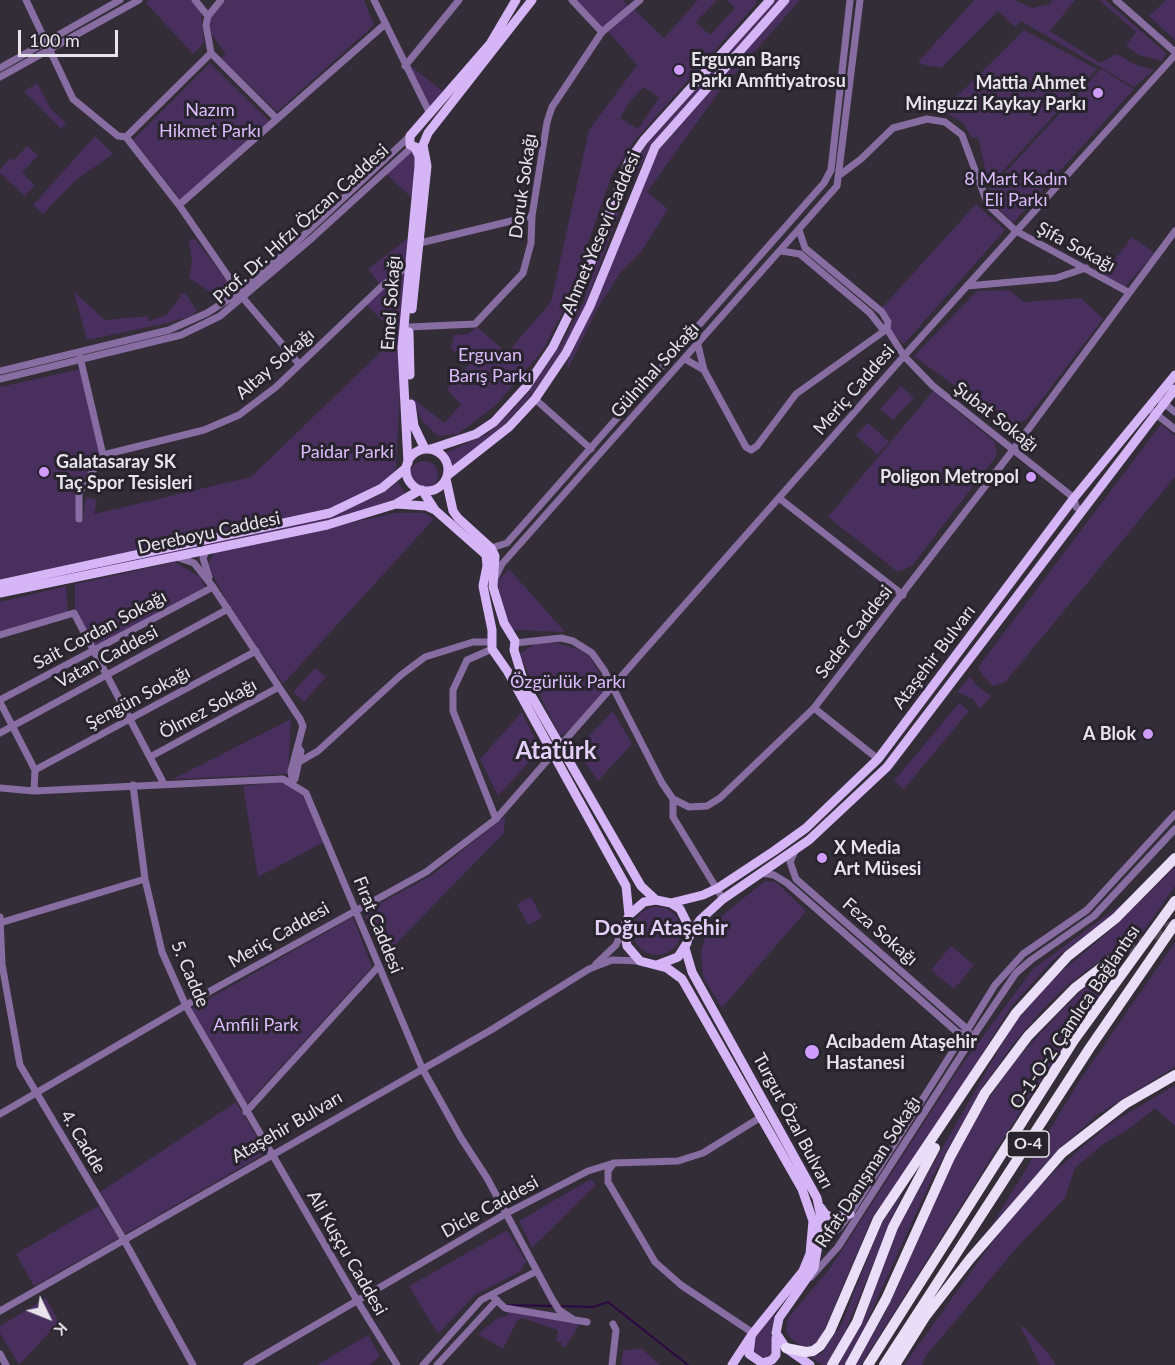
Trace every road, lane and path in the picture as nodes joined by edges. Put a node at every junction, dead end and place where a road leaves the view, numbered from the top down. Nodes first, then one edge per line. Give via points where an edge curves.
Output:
1 (26, 0) edge
2 (120, 0) edge
3 (139, 0) edge
4 (195, 0) edge
5 (221, 0) edge
6 (374, 0) edge
7 (459, 0) edge
8 (516, 0) edge
9 (532, 0) edge
10 (572, 0) edge
11 (640, 0) edge
12 (770, 0) edge
13 (785, 0) edge
14 (850, 0) edge
15 (860, 0) edge
16 (1116, 0) edge
17 (208, 16) junction
18 (384, 25) junction
19 (602, 32) junction
20 (46, 41) junction
21 (47, 49) junction
22 (211, 53) junction
23 (1175, 54) edge
24 (405, 66) junction
25 (0, 68) edge
26 (0, 77) edge
27 (430, 114) junction
28 (277, 119) junction
29 (411, 135) junction
30 (126, 137) junction
31 (418, 145) junction
32 (831, 170) junction
33 (841, 174) junction
34 (179, 205) junction
35 (532, 216) junction
36 (799, 230) junction
37 (1016, 231) junction
38 (1175, 231) edge
39 (420, 243) junction
40 (1166, 243) junction
41 (1175, 245) edge
42 (782, 251) junction
43 (410, 265) junction
44 (1086, 268) junction
45 (967, 286) junction
46 (1128, 292) junction
47 (242, 295) junction
48 (410, 327) junction
49 (887, 329) junction
50 (698, 345) junction
51 (79, 352) junction
52 (904, 356) junction
53 (685, 359) junction
54 (81, 361) junction
55 (299, 364) junction
56 (704, 370) junction
57 (0, 371) edge
58 (1175, 375) edge
59 (0, 379) edge
60 (1175, 389) edge
61 (535, 399) junction
62 (1161, 400) junction
63 (1148, 408) junction
64 (1175, 412) edge
65 (1156, 414) junction
66 (1175, 429) edge
67 (428, 449) junction
68 (591, 449) junction
69 (1013, 450) junction
70 (103, 455) junction
71 (407, 465) junction
72 (447, 477) junction
73 (421, 490) junction
74 (779, 498) junction
75 (1074, 498) junction
76 (396, 504) junction
77 (435, 510) junction
78 (1082, 511) junction
79 (79, 519) dead end
80 (491, 548) junction
81 (206, 551) junction
82 (176, 557) junction
83 (0, 584) edge
84 (213, 587) junction
85 (493, 587) junction
86 (0, 593) edge
87 (903, 595) junction
88 (228, 609) junction
89 (0, 635) edge
90 (514, 643) junction
91 (493, 646) junction
92 (93, 650) junction
93 (256, 651) junction
94 (106, 675) junction
95 (279, 687) junction
96 (614, 687) junction
97 (0, 701) edge
98 (814, 708) junction
99 (130, 719) junction
100 (12, 726) junction
101 (0, 733) edge
102 (298, 747) junction
103 (559, 747) junction
104 (552, 755) junction
105 (150, 757) junction
106 (878, 759) junction
107 (299, 762) junction
108 (887, 767) junction
109 (34, 770) junction
110 (164, 784) junction
111 (133, 785) junction
112 (293, 785) junction
113 (0, 788) edge
114 (34, 791) junction
115 (673, 799) junction
116 (1175, 814) edge
117 (496, 819) junction
118 (1175, 830) edge
119 (795, 850) junction
120 (1175, 858) edge
121 (761, 873) junction
122 (145, 879) junction
123 (718, 888) junction
124 (1175, 893) edge
125 (723, 899) junction
126 (656, 900) junction
127 (1175, 901) edge
128 (671, 903) junction
129 (355, 909) junction
130 (628, 915) junction
131 (0, 921) edge
132 (1175, 924) edge
133 (624, 927) junction
134 (688, 937) junction
135 (685, 948) junction
136 (1134, 956) junction
137 (1114, 958) tunnel mouth
138 (640, 961) junction
139 (657, 965) junction
140 (378, 967) junction
141 (589, 969) junction
142 (186, 1006) junction
143 (972, 1019) junction
144 (960, 1022) junction
145 (965, 1034) junction
146 (985, 1058) junction
147 (422, 1068) junction
148 (1175, 1075) edge
149 (36, 1094) junction
150 (246, 1112) junction
151 (0, 1114) edge
152 (761, 1117) junction
153 (273, 1155) junction
154 (614, 1163) junction
155 (818, 1204) junction
156 (507, 1213) junction
157 (850, 1214) junction
158 (124, 1240) junction
159 (820, 1246) junction
160 (810, 1254) junction
161 (537, 1271) junction
162 (806, 1283) junction
163 (494, 1298) junction
164 (358, 1302) junction
165 (0, 1311) edge
166 (574, 1320) junction
167 (587, 1322) dead end
168 (613, 1324) dead end
169 (776, 1333) junction
170 (752, 1334) junction
171 (786, 1348) junction
172 (0, 1354) edge
173 (833, 1364) edge
174 (6, 1365) edge
175 (193, 1365) edge
176 (247, 1365) edge
177 (397, 1365) edge
178 (423, 1365) edge
179 (437, 1365) edge
180 (612, 1365) edge
181 (732, 1365) edge
182 (810, 1365) edge
183 (850, 1365) edge
184 (868, 1365) edge
185 (884, 1365) edge
186 (895, 1365) edge

1 - 20 street
2 - 20 street
3 - 21 street
4 - 17 street
5 - 17 street
6 - 18 street
7 - 24 street
8 - 27 main road via 490,44
9 - 31 main road
10 - 19 street
11 - 19 street, Doruk Sokağı
12 - 67 main road, Ahmet Yesevi Caddesi via 629,161 579,294 553,347 526,387 494,422 476,434
13 - 61 main road, Ahmet Yesevi Caddesi via 655,147 590,306 566,353
14 - 32 street, Gülnihal Sokağı
15 - 33 street, Gülnihal Sokağı
16 - 23 street
17 - 22 street
18 - 24 street
18 - 28 street
19 - 35 street, Doruk Sokağı via 552,107
20 - 21 street
20 - 25 street
21 - 26 street
21 - 30 street via 73,99 111,131
22 - 28 street
22 - 30 street
23 - 37 street, Meriç Caddesi
24 - 27 street
27 - 29 main road
28 - 34 street
29 - 31 main road via 421,134
29 - 47 street, Prof. Dr. Hıfzı Özcan Caddesi
30 - 34 street
31 - 39 main road, Emel Sokağı via 427,166
31 - 43 main road, Emel Sokağı
31 - 47 street, Prof. Dr. Hıfzı Özcan Caddesi
32 - 33 street
32 - 68 street, Gülnihal Sokağı via 813,197
33 - 36 street, Gülnihal Sokağı via 837,186
33 - 37 street, Şifa Sokağı via 893,128 927,119 945,122 966,142 988,206
34 - 47 street
35 - 39 street
35 - 48 street, Doruk Sokağı via 523,273 480,320 467,327
36 - 42 street, Gülnihal Sokağı
36 - 49 street via 805,248 882,312
37 - 44 street, Şifa Sokağı
37 - 45 street, Meriç Caddesi
38 - 40 street, Sedef Caddesi
39 - 48 main road, Emel Sokağı
40 - 41 street
40 - 46 street, Sedef Caddesi
42 - 49 street via 800,254
42 - 50 street, Gülnihal Sokağı
43 - 55 street, Altay Sokağı
43 - 71 main road, Emel Sokağı via 402,348
44 - 45 street via 1056,278
44 - 46 street, Şifa Sokağı
45 - 52 street, Meriç Caddesi
46 - 69 street, Sedef Caddesi
47 - 51 street, Prof. Dr. Hıfzı Özcan Caddesi via 170,330
47 - 54 street, Prof. Dr. Hıfzı Özcan Caddesi via 220,316 181,335
47 - 55 street
48 - 67 main road, Emel Sokağı via 411,408 414,426
49 - 52 street, Şubat Sokağı
49 - 56 street via 796,394 751,450
50 - 53 street, Gülnihal Sokağı
50 - 56 street
51 - 54 street
51 - 57 street, Prof. Dr. Hıfzı Özcan Caddesi
52 - 69 street, Şubat Sokağı via 933,386
52 - 74 street, Meriç Caddesi
53 - 56 street
53 - 85 street, Gülnihal Sokağı via 502,564
54 - 59 street, Prof. Dr. Hıfzı Özcan Caddesi
54 - 70 street
55 - 70 street, Altay Sokağı via 239,415 204,430
58 - 62 main road, Ataşehir Bulvarı
60 - 62 main road, Ataşehir Bulvarı
61 - 68 street
61 - 72 main road, Ahmet Yesevi Caddesi via 510,427
62 - 63 main road, Ataşehir Bulvarı
62 - 64 street
62 - 65 main road, Ataşehir Bulvarı
63 - 65 street
63 - 75 main road, Ataşehir Bulvarı
65 - 66 street
65 - 78 main road, Ataşehir Bulvarı
67 - 71 main road via 415,453
67 - 72 main road via 443,456
68 - 80 street, Gülnihal Sokağı via 507,543
69 - 75 street, Şubat Sokağı
69 - 87 street, Sedef Caddesi
70 - 79 street via 79,493
71 - 73 main road via 410,482
71 - 83 main road, Dereboyu Caddesi via 382,488 330,513
72 - 73 main road via 435,490
72 - 80 main road via 453,511
73 - 76 main road, Dereboyu Caddesi
73 - 77 main road
74 - 87 street
74 - 96 street, Meriç Caddesi
75 - 78 street via 1076,507
75 - 106 main road, Ataşehir Bulvarı
76 - 77 main road
76 - 81 main road, Dereboyu Caddesi via 327,525
77 - 91 main road via 486,555 483,586
78 - 108 main road, Ataşehir Bulvarı
80 - 85 main road via 495,561
81 - 82 main road, Dereboyu Caddesi
81 - 84 street via 202,558
82 - 84 street via 194,564
82 - 86 main road, Dereboyu Caddesi
84 - 88 street
84 - 92 street, Sait Cordan Sokağı
85 - 90 main road
87 - 98 street, Sedef Caddesi
88 - 93 street
88 - 94 street, Vatan Caddesi
89 - 92 street via 74,614
90 - 91 main road via 509,655
90 - 91 main road via 502,632
90 - 96 street via 547,638 573,641 592,654
90 - 103 main road via 524,683
91 - 104 main road
91 - 107 street via 473,642 425,657 318,751
91 - 117 street via 467,660 453,690 453,706
92 - 94 street
92 - 97 street, Sait Cordan Sokağı
93 - 95 street
93 - 99 street, Şengün Sokağı
94 - 99 street
94 - 100 street, Vatan Caddesi
95 - 102 street via 303,726
95 - 105 street, Ölmez Sokağı
96 - 103 street, Meriç Caddesi
96 - 115 street
97 - 100 street
98 - 106 street
98 - 115 street, Sedef Caddesi via 720,798 706,806 688,807
99 - 105 street
99 - 109 street, Şengün Sokağı
100 - 101 street, Vatan Caddesi
100 - 109 street
102 - 107 street
102 - 112 street via 291,771
103 - 126 main road via 640,886
104 - 117 street, Meriç Caddesi
104 - 130 main road via 626,886
105 - 110 street
106 - 108 main road
106 - 123 main road, Ataşehir Bulvarı via 806,828
107 - 112 street
108 - 119 main road, Ataşehir Bulvarı
109 - 114 street
110 - 111 street
110 - 112 street via 283,779
111 - 114 street
111 - 122 street, 5. Cadde
112 - 129 street, Fırat Caddesi via 306,793
113 - 114 street
115 - 123 street via 673,817
116 - 143 street, Rıfat Danışman Sokağı via 1087,910 1023,954
117 - 129 street, Meriç Caddesi via 426,872
118 - 145 street, Rıfat Danışman Sokağı via 1094,916 1016,973 977,1030
119 - 121 main road, Ataşehir Bulvarı
119 - 144 street, Feza Sokağı via 790,862 796,879
120 - 146 highway via 1116,918 1040,984
121 - 125 main road, Ataşehir Bulvarı
121 - 145 street, Feza Sokağı via 786,883
122 - 131 street
122 - 142 street, 5. Cadde via 162,952
123 - 125 street
123 - 128 main road, Ataşehir Bulvarı
124 - 136 highway
125 - 134 main road, Ataşehir Bulvarı
126 - 128 main road
126 - 130 main road via 644,902
127 - 136 highway, O-1-O-2 Çamlıca Bağlantısı / O-4
128 - 134 main road via 686,917
129 - 140 street, Fırat Caddesi
129 - 142 street, Meriç Caddesi
130 - 133 main road
131 - 149 street, 4. Cadde via 2,964 20,1065
132 - 185 highway, O-1-O-2 Çamlıca Bağlantısı / O-4
133 - 138 main road via 627,946
133 - 141 street, Ataşehir Bulvarı via 616,945
134 - 135 main road
135 - 139 main road via 668,963
135 - 155 main road, Turgut Özal Bulvarı via 692,972
136 - 184 highway, O-1-O-2 Çamlıca Bağlantısı / O-4 via 1074,1040
137 - 183 highway via 1075,988 1036,1028 985,1093
138 - 139 main road, Turgut Özal Bulvarı
138 - 141 street, Ataşehir Bulvarı via 612,960
139 - 152 main road, Turgut Özal Bulvarı via 682,979
140 - 147 street, Fırat Caddesi
140 - 150 street
141 - 147 street, Ataşehir Bulvarı
142 - 149 street, Meriç Caddesi
142 - 150 street, 5. Cadde
143 - 144 street
143 - 145 street, Rıfat Danışman Sokağı
144 - 145 street, Feza Sokağı
145 - 157 street, Rıfat Danışman Sokağı
145 - 162 street, Rıfat Danışman Sokağı via 838,1247
146 - 171 highway via 878,1219 820,1346 806,1352
146 - 173 highway via 913,1185 857,1322
147 - 153 street, Ataşehir Bulvarı
147 - 156 street, Fırat Caddesi
148 - 186 highway via 1125,1104 1062,1153 970,1259 925,1317
149 - 151 street, Meriç Caddesi
149 - 158 street, 4. Cadde
150 - 153 street, 5. Cadde
152 - 154 street, Dicle Caddesi via 703,1153 678,1161
152 - 160 main road, Turgut Özal Bulvarı via 809,1205 813,1221
153 - 158 street, Ataşehir Bulvarı
153 - 164 street, Ali Kuşçu Caddesi
154 - 156 street, Dicle Caddesi via 588,1171
154 - 170 street via 608,1182 655,1262
155 - 157 main road via 832,1217
155 - 159 main road, Turgut Özal Bulvarı via 822,1222
156 - 161 street, Fırat Caddesi
156 - 164 street, Dicle Caddesi
157 - 159 street, Rıfat Danışman Sokağı
158 - 165 street, Ataşehir Bulvarı
158 - 175 street, 4. Cadde
159 - 160 street, Rıfat Danışman Sokağı
159 - 162 main road, Turgut Özal Bulvarı
160 - 170 main road, Turgut Özal Bulvarı via 803,1271
161 - 163 street
161 - 166 street, Fırat Caddesi via 558,1309
162 - 169 main road, Turgut Özal Bulvarı via 779,1318
163 - 166 street via 505,1308
163 - 178 street via 481,1300
163 - 179 street
164 - 176 street, Dicle Caddesi
164 - 177 street, Ali Kuşçu Caddesi
166 - 167 street
168 - 180 street via 616,1330
169 - 170 main road, Turgut Özal Bulvarı via 777,1355 762,1363 749,1354
169 - 171 main road
170 - 181 main road, Turgut Özal Bulvarı
171 - 182 main road
172 - 174 street

